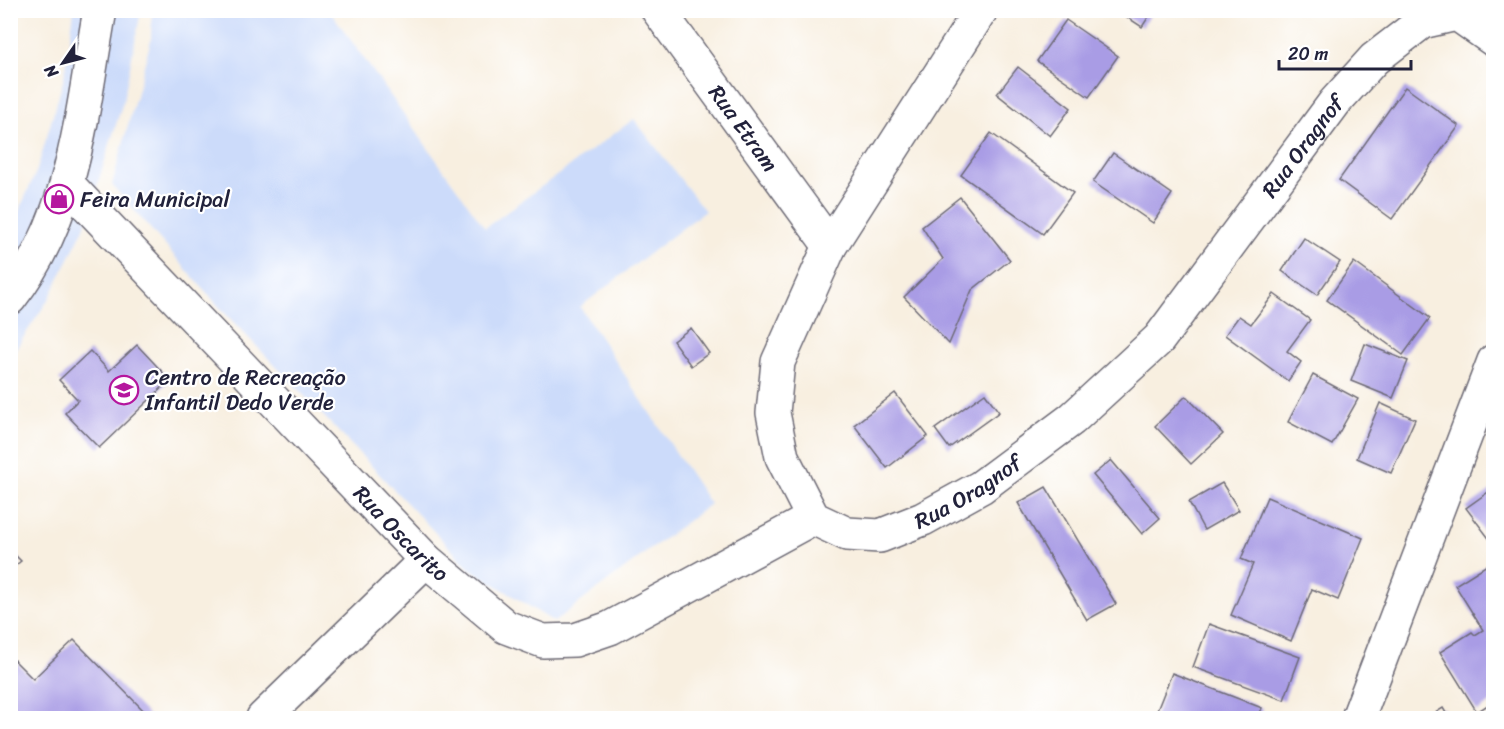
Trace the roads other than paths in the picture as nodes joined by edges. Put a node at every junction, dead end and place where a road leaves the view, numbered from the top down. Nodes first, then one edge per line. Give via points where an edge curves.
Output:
1 (100, 10) edge
2 (658, 10) edge
3 (981, 10) edge
4 (1494, 40) edge
5 (68, 185) junction
6 (830, 246) junction
7 (10, 298) edge
8 (1494, 361) edge
9 (813, 518) junction
10 (426, 560) junction
11 (263, 718) edge
12 (1358, 718) edge

1 - 5 street
2 - 6 street, Rua Etram
3 - 6 street
4 - 9 street, Rua Oragnof via 1457,14 1422,22 1374,58 1335,102 1159,339 1072,419 981,487 923,519 880,536 847,534
5 - 7 street via 46,243
5 - 10 street, Rua Oscarito
6 - 9 street via 778,362 773,412 782,457
8 - 12 street
9 - 10 street, Rua Oscarito via 610,628 575,640 543,641 506,627
10 - 11 street

